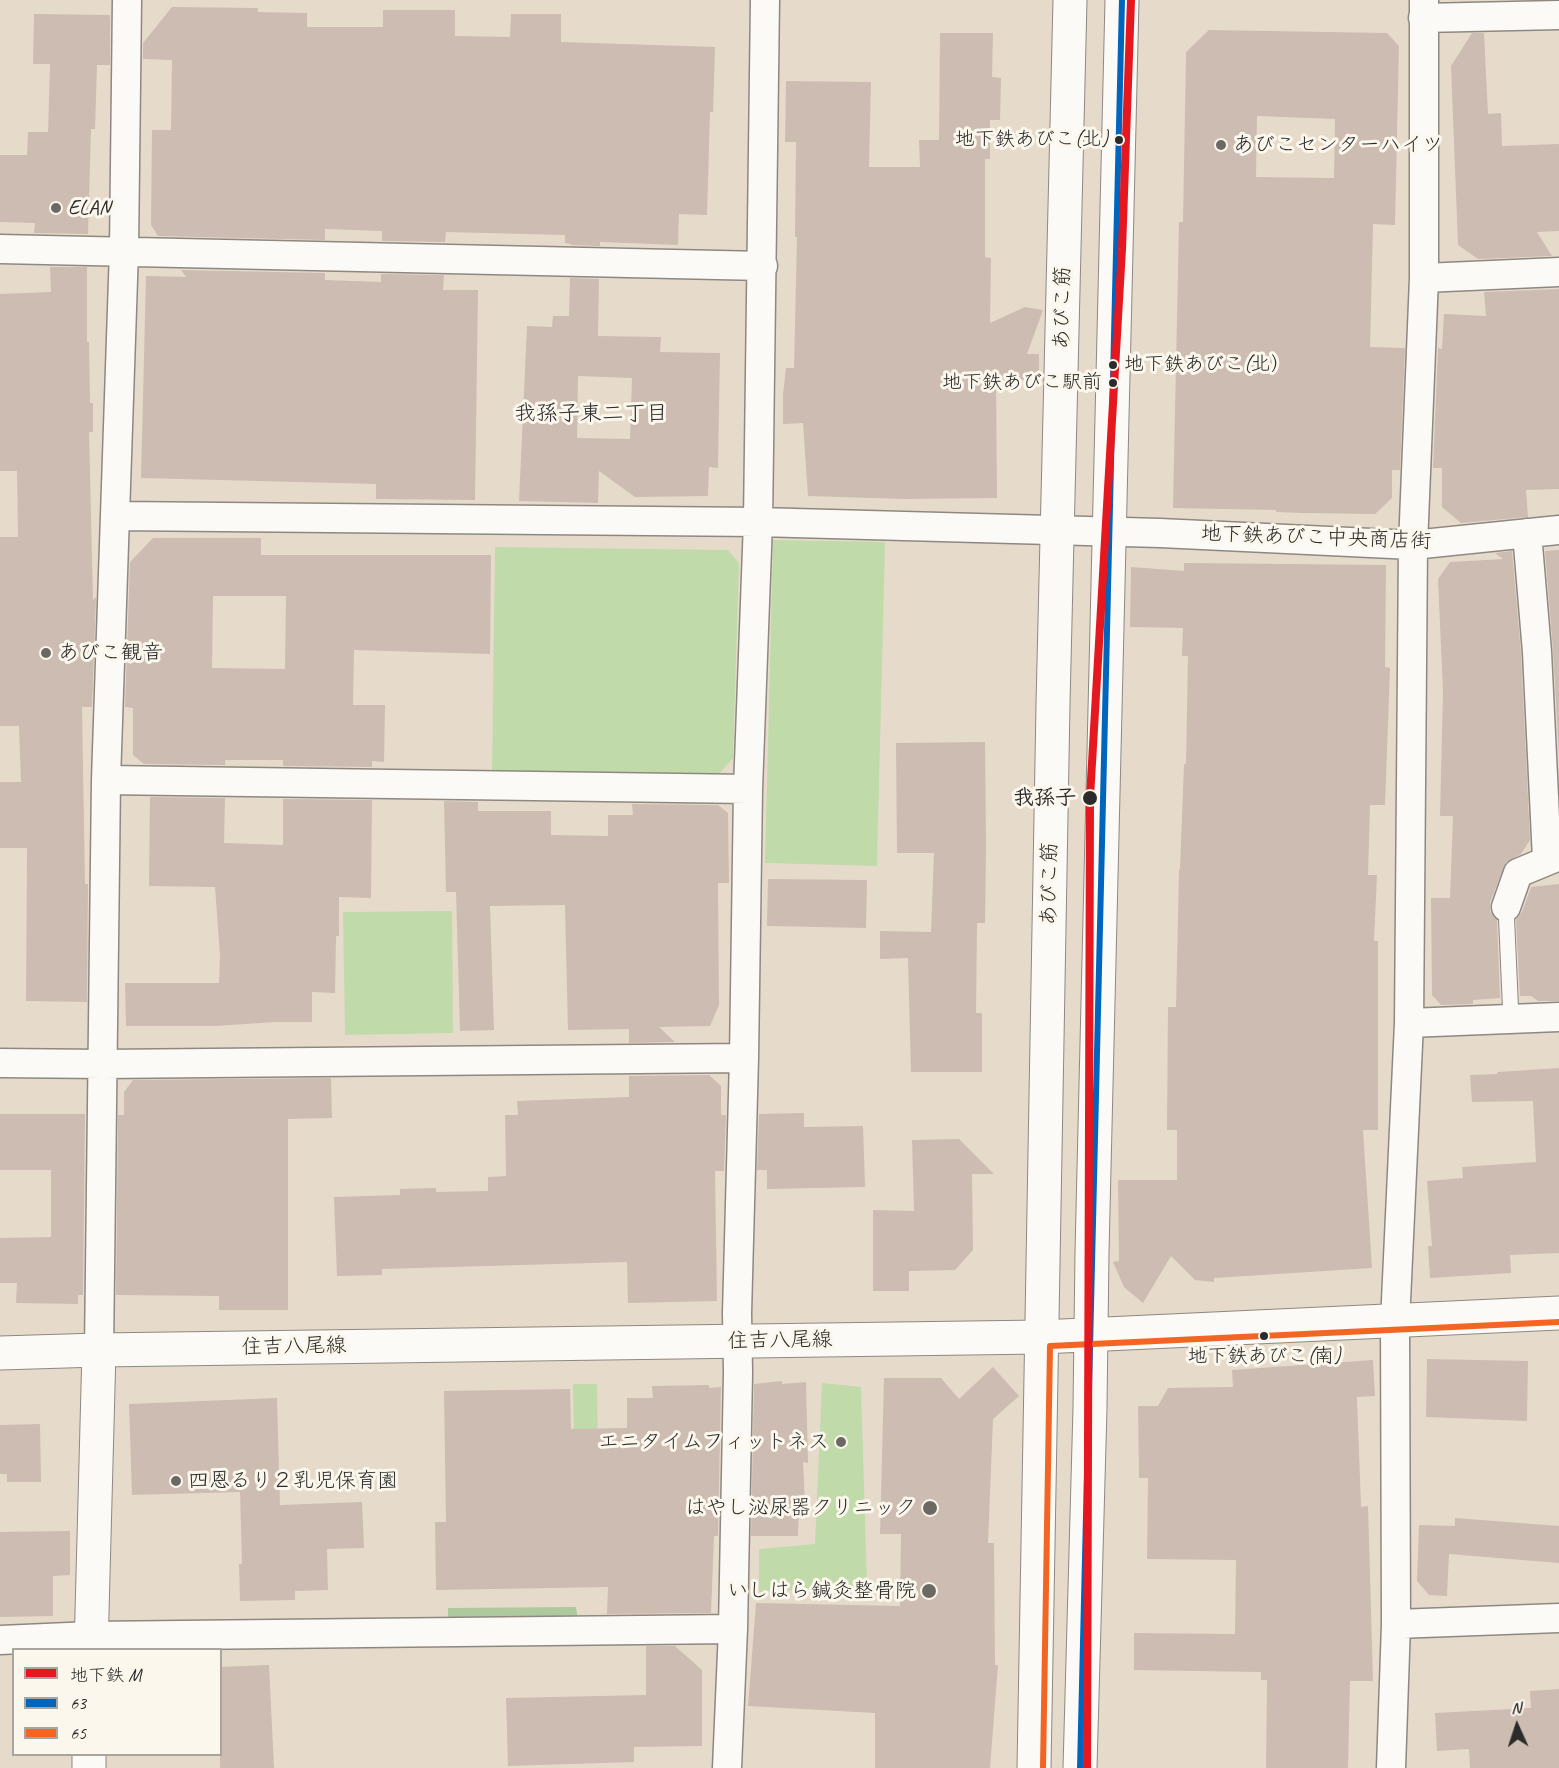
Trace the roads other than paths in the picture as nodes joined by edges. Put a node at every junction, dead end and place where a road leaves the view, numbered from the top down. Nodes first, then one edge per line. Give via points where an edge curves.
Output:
1 (127, 0) edge
2 (765, 0) edge
3 (1070, 0) edge
4 (1122, 0) edge
5 (1423, 9) edge
6 (1559, 15) edge
7 (0, 249) edge
8 (124, 250) junction
9 (763, 266) junction
10 (1559, 272) edge
11 (1424, 278) junction
12 (116, 516) junction
13 (758, 522) junction
14 (1058, 530) junction
15 (1559, 530) edge
16 (1108, 532) junction
17 (1527, 532) junction
18 (1413, 545) junction
19 (1548, 652) edge
20 (106, 780) junction
21 (748, 789) junction
22 (1553, 858) edge
23 (1506, 907) joint
24 (1559, 1017) edge
25 (1511, 1019) junction
26 (1409, 1023) junction
27 (744, 1058) junction
28 (0, 1063) edge
29 (103, 1064) junction
30 (1559, 1313) edge
31 (1395, 1322) junction
32 (1091, 1335) junction
33 (1041, 1337) junction
34 (737, 1342) junction
35 (99, 1350) junction
36 (0, 1353) edge
37 (1559, 1618) edge
38 (1396, 1624) junction
39 (733, 1629) junction
40 (0, 1640) edge
41 (91, 1643) edge
42 (727, 1768) edge
43 (1034, 1768) edge
44 (1080, 1768) edge
45 (1391, 1768) edge

1 - 8 street
2 - 9 street
3 - 14 main road, あびこ筋
4 - 16 main road
5 - 6 street
5 - 11 street
7 - 8 street
8 - 9 street
8 - 12 street
9 - 13 street
10 - 11 street
11 - 18 street
12 - 13 street, 地下鉄あびこ中央商店街
12 - 20 street
13 - 14 street, 地下鉄あびこ中央商店街
13 - 21 street
14 - 16 street, 地下鉄あびこ中央商店街
14 - 33 main road, あびこ筋
15 - 17 street, 地下鉄あびこ中央商店街
16 - 18 street, 地下鉄あびこ中央商店街
16 - 32 main road
17 - 18 street, 地下鉄あびこ中央商店街
17 - 19 street
18 - 26 street
19 - 22 street
20 - 21 street
20 - 29 street
21 - 27 street
22 - 23 street via 1518,873
23 - 25 lane
24 - 25 street
25 - 26 street
26 - 31 street
27 - 29 street
27 - 34 street
28 - 29 street
29 - 35 street
30 - 31 main road, 住吉八尾線
31 - 32 main road, 住吉八尾線
31 - 38 street
32 - 33 main road, 住吉八尾線
32 - 44 main road
33 - 34 main road, 住吉八尾線
33 - 43 main road, あびこ筋
34 - 35 main road, 住吉八尾線
34 - 39 street
35 - 36 main road, 住吉八尾線
35 - 41 main road
37 - 38 street
38 - 45 street
39 - 41 street
39 - 42 street
40 - 41 street

